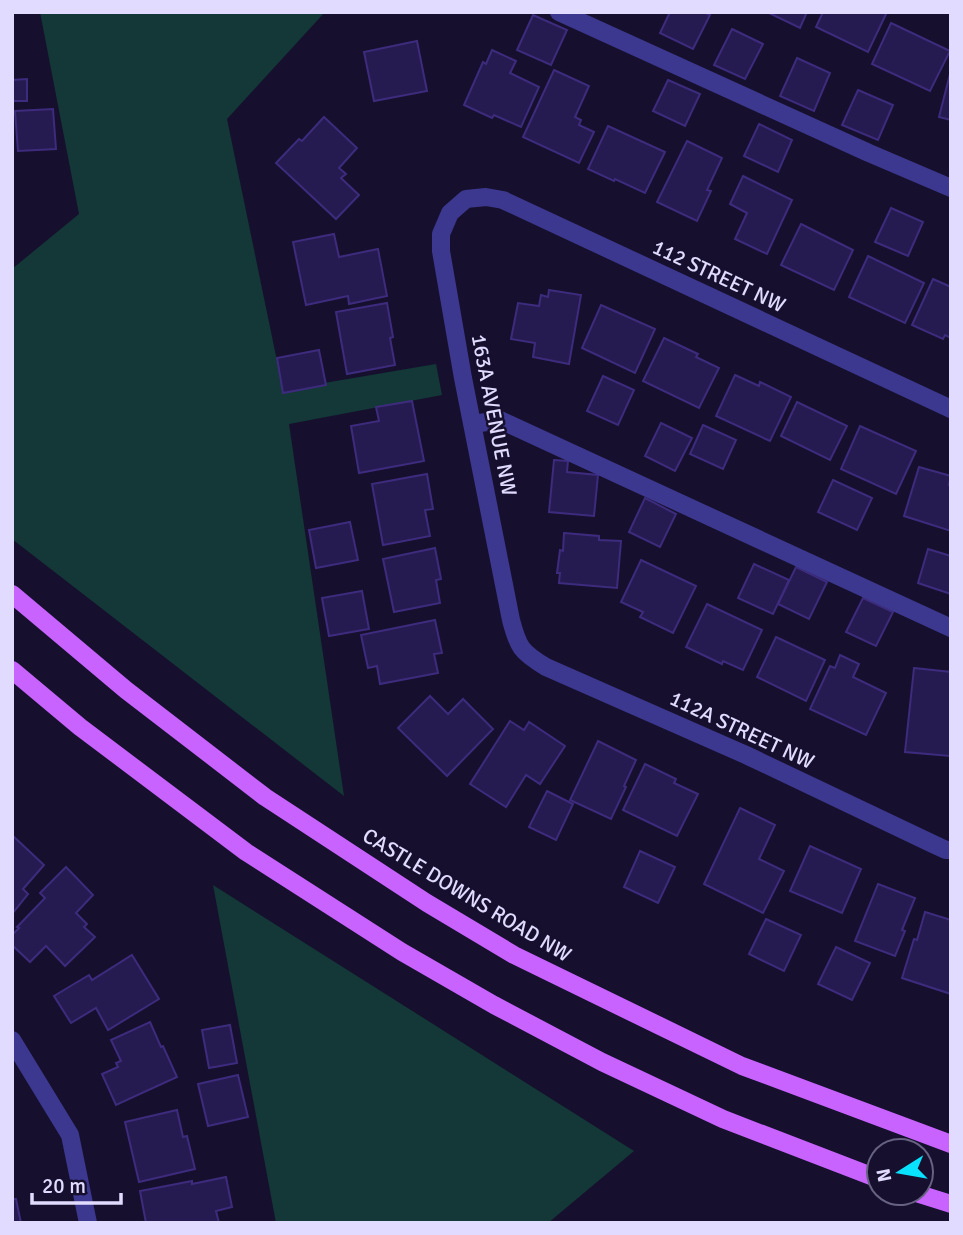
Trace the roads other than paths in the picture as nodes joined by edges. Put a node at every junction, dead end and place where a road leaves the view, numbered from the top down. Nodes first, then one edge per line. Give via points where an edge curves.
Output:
1 (559, 12) edge
2 (951, 188) edge
3 (466, 199) joint
4 (951, 409) edge
5 (473, 424) junction
6 (12, 594) edge
7 (951, 628) edge
8 (518, 646) joint
9 (12, 670) edge
10 (951, 850) edge
11 (12, 1040) edge
12 (951, 1144) edge
13 (865, 1174) edge
14 (88, 1223) edge

1 - 2 street
3 - 4 street, 112 STREET NW via 503,200
3 - 5 street, 163A AVENUE NW via 450,213 441,234 441,251
5 - 7 street via 500,420
5 - 8 street, 163A AVENUE NW
6 - 12 main road, CASTLE DOWNS ROAD NW via 126,690 265,797 514,955 742,1066
8 - 10 street, 112A STREET NW via 545,667
9 - 13 main road via 246,852 402,952 602,1062 723,1119
11 - 14 street via 70,1135

